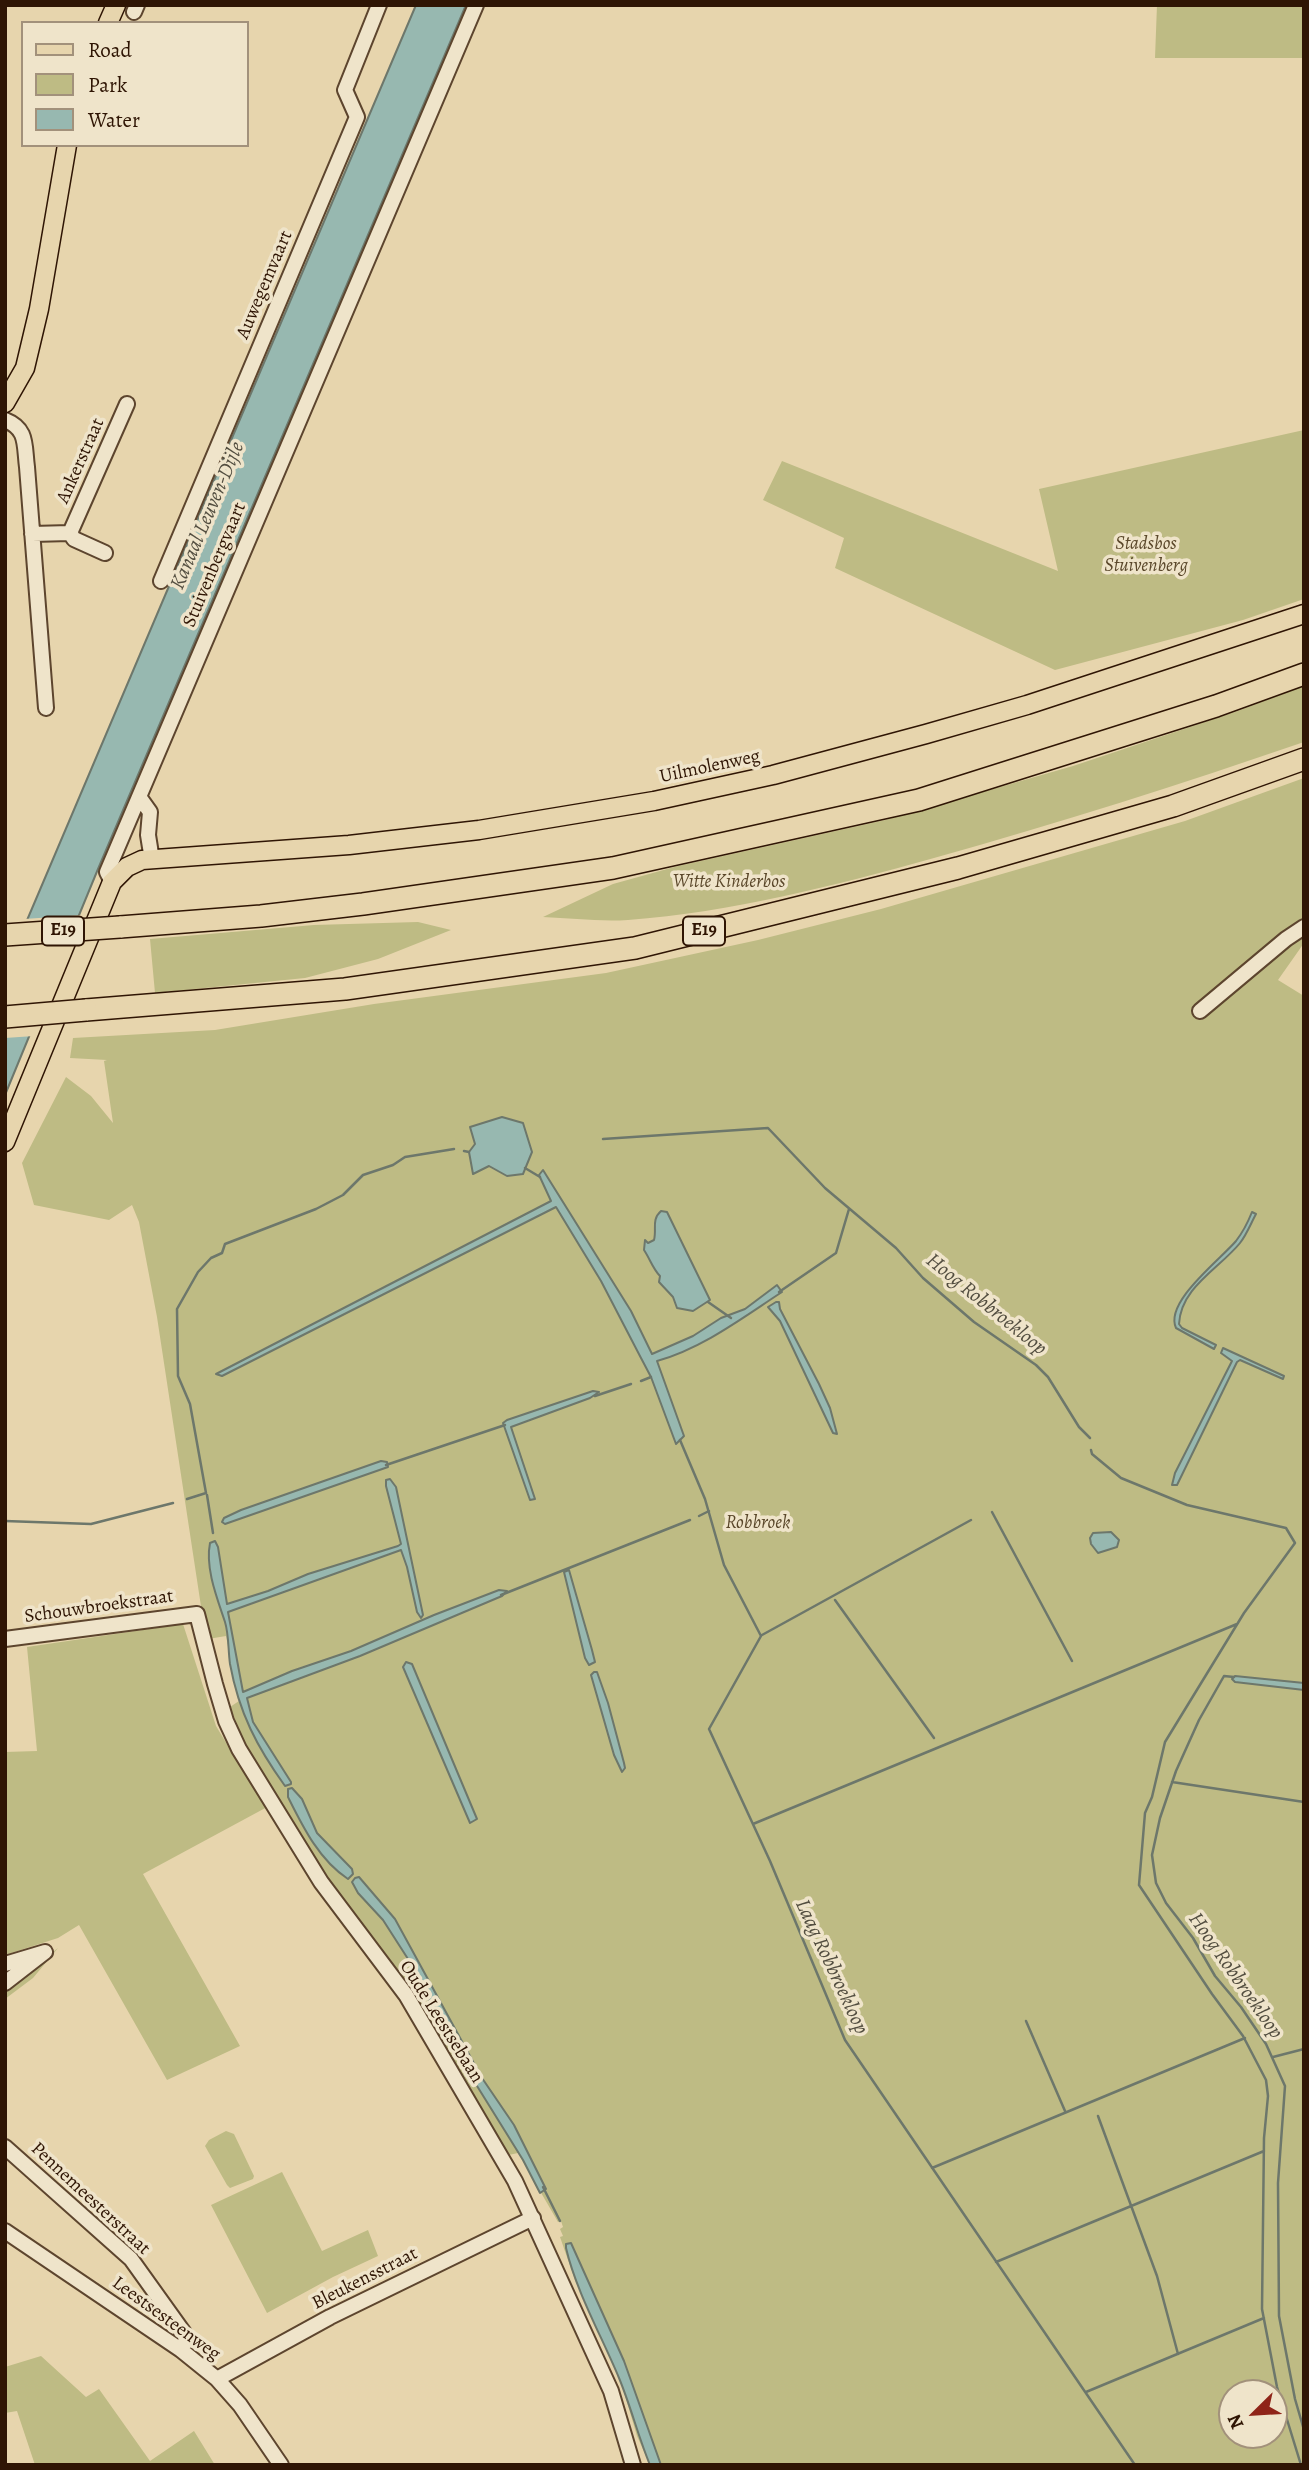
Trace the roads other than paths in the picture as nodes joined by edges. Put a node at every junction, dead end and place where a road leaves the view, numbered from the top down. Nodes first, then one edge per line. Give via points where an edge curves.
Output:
1 (116, 5) edge
2 (379, 5) edge
3 (476, 5) edge
4 (109, 21) edge
5 (67, 147) edge
6 (5, 403) edge
7 (127, 404) dead end
8 (5, 419) edge
9 (70, 533) junction
10 (32, 534) junction
11 (105, 553) dead end
12 (161, 581) dead end
13 (1304, 614) edge
14 (1304, 674) edge
15 (46, 708) dead end
16 (1304, 759) edge
17 (140, 798) junction
18 (152, 860) junction
19 (112, 882) junction
20 (1304, 927) edge
21 (5, 935) edge
22 (1200, 1012) dead end
23 (5, 1017) edge
24 (5, 1142) edge
25 (197, 1614) joint
26 (5, 1639) edge
27 (5, 1964) edge
28 (5, 1983) edge
29 (5, 2147) edge
30 (533, 2218) junction
31 (5, 2231) edge
32 (181, 2350) junction
33 (217, 2379) junction
34 (281, 2465) edge
35 (633, 2465) edge

1 - 4 main road
2 - 12 street, Auwegemvaart via 345,90 357,117
3 - 17 street, Stuivenbergvaart
5 - 6 main road via 40,309 25,368
7 - 9 street, Ankerstraat
8 - 10 street via 23,433
9 - 10 street, Ankerstraat
9 - 11 street, Ankerstraat
10 - 15 street
13 - 18 main road, Uilmolenweg via 951,727 773,775 654,801 362,844
14 - 21 highway, E19, bridge via 919,800 613,868 261,916
16 - 23 highway, E19, bridge via 1172,806 958,868 635,948 345,989
17 - 18 street via 150,812
17 - 19 street, Stuivenbergvaart via 107,872
18 - 19 main road, Uilmolenweg via 127,867
19 - 24 main road, Stuivenbergvaart
20 - 22 street
25 - 26 street, Schouwbroekstraat
25 - 30 street, Oude Leestsebaan via 226,1721 239,1749 321,1882 423,2021
27 - 28 street via 45,1952
29 - 32 street, Pennemeesterstraat via 131,2259 184,2333
30 - 33 street, Bleukensstraat via 330,2317
30 - 35 street, Oude Leestsebaan via 611,2391
31 - 32 street, Leestsesteenweg
32 - 33 street, Leestsesteenweg
33 - 34 street, Leestsesteenweg

